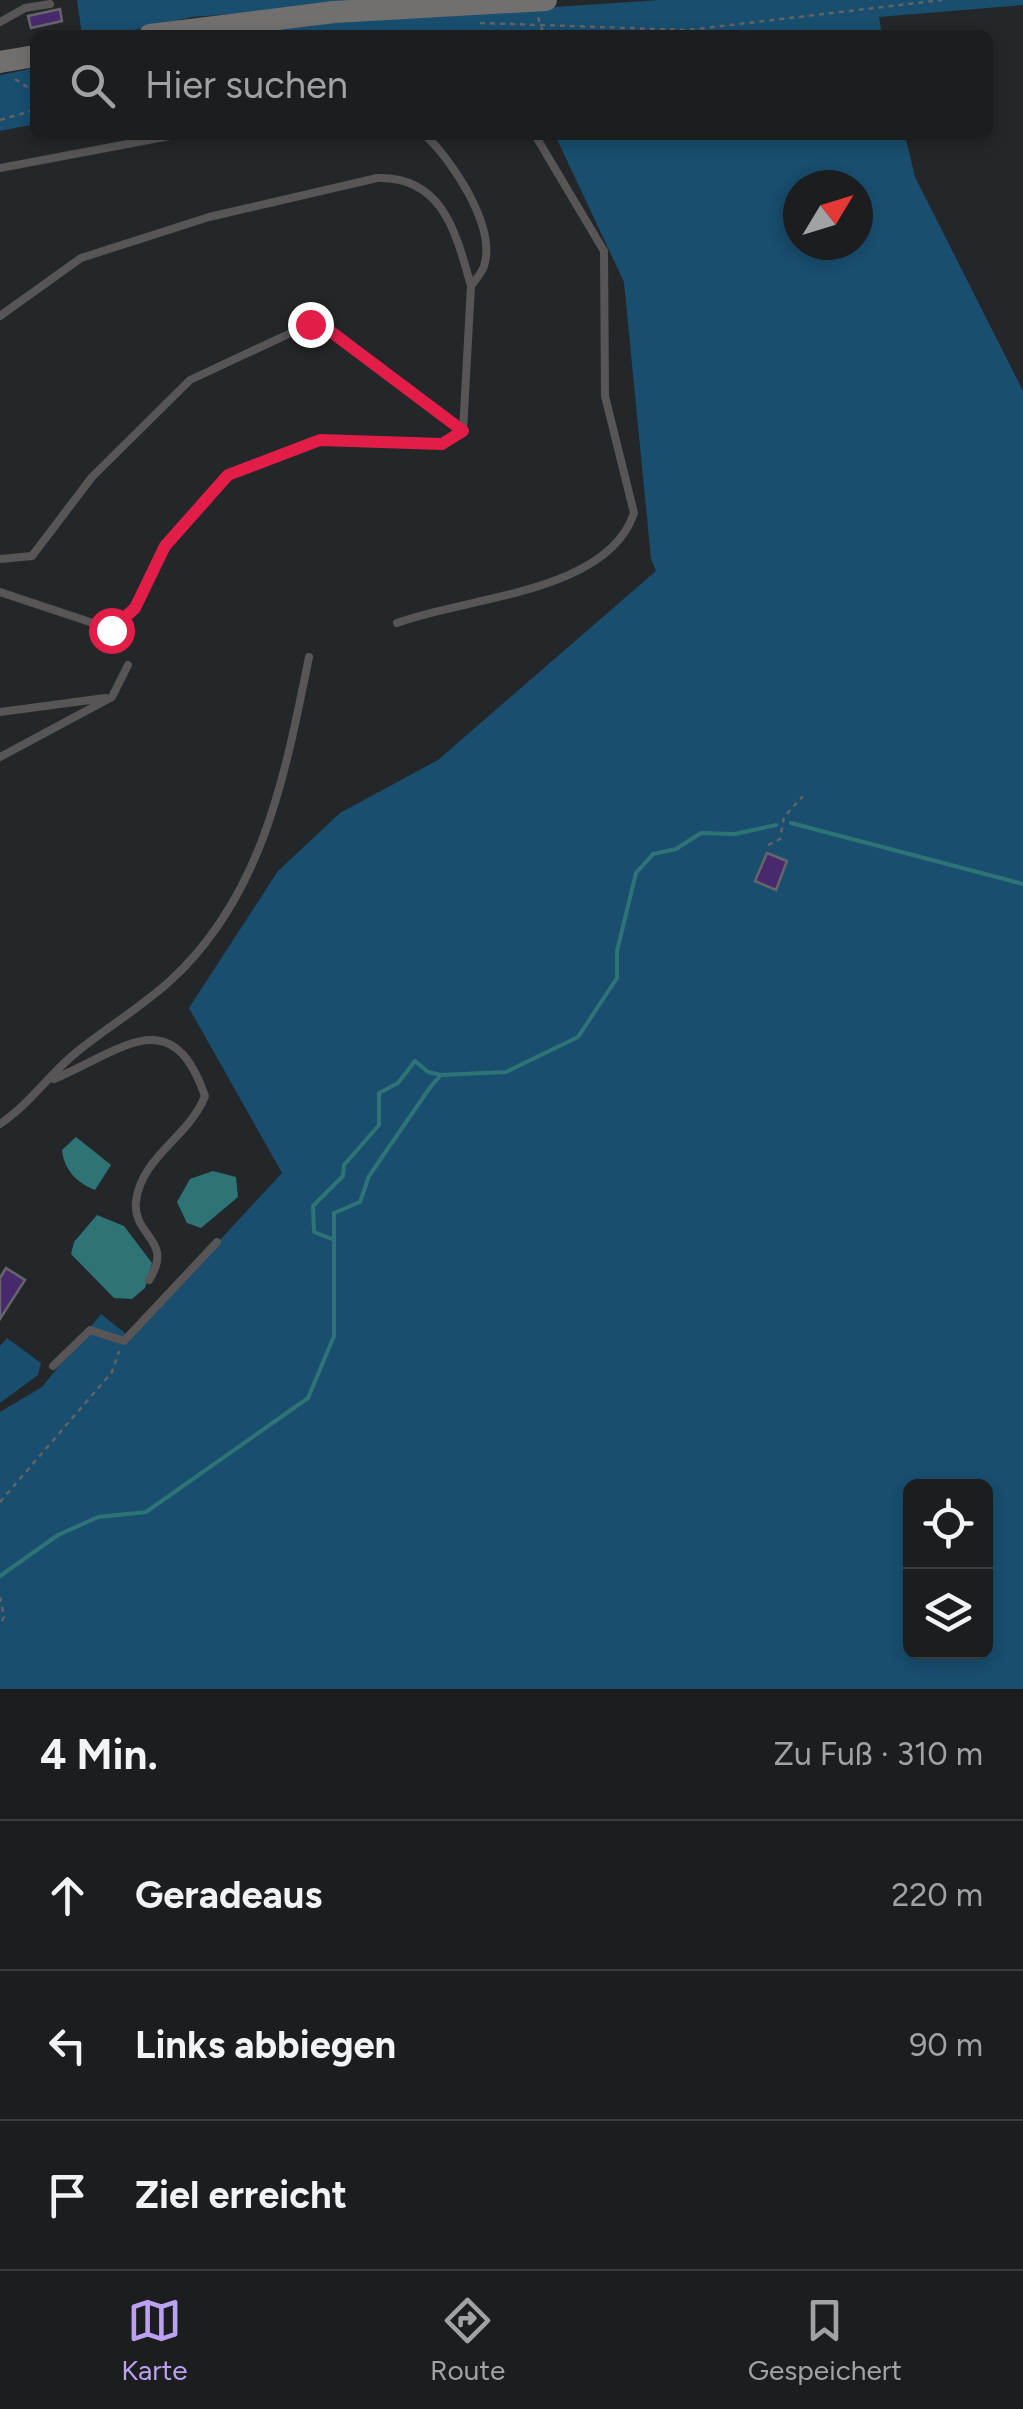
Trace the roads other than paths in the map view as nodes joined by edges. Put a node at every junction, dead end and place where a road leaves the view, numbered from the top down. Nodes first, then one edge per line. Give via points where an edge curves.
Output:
1 (546, 0) edge
2 (50, 4) dead end
3 (0, 22) edge
4 (190, 30) edge
5 (30, 58) edge
6 (6, 70) edge
7 (148, 140) edge
8 (430, 140) edge
9 (537, 140) edge
10 (0, 168) edge
11 (471, 286) junction
12 (0, 316) edge
13 (463, 431) junction
14 (0, 558) edge
15 (0, 592) edge
16 (397, 622) dead end
17 (309, 657) dead end
18 (128, 664) dead end
19 (112, 697) junction
20 (0, 712) edge
21 (0, 756) edge
22 (50, 1081) junction
23 (0, 1124) edge
24 (218, 1242) dead end
25 (149, 1280) dead end
26 (53, 1366) dead end

1 - 4 street via 334,12
2 - 3 lane
5 - 6 street
7 - 10 lane
8 - 11 lane via 448,156 486,240 484,266
9 - 16 lane via 604,251 605,396 634,514 620,541 583,569
11 - 12 lane via 456,234 427,193 401,178 377,178 209,217 81,258
11 - 13 lane
13 - 14 lane via 326,328 310,324 190,380 92,477 32,556
13 - 15 lane via 442,444 320,440 228,475 165,546 135,608 111,630
17 - 22 lane via 274,814 234,905 170,981 74,1054
18 - 19 lane
19 - 20 lane
19 - 21 lane
22 - 23 lane
22 - 25 lane via 146,1040 166,1039 195,1066 206,1096 198,1115 146,1169 135,1204 157,1244 159,1264
24 - 26 lane via 124,1341 90,1330

